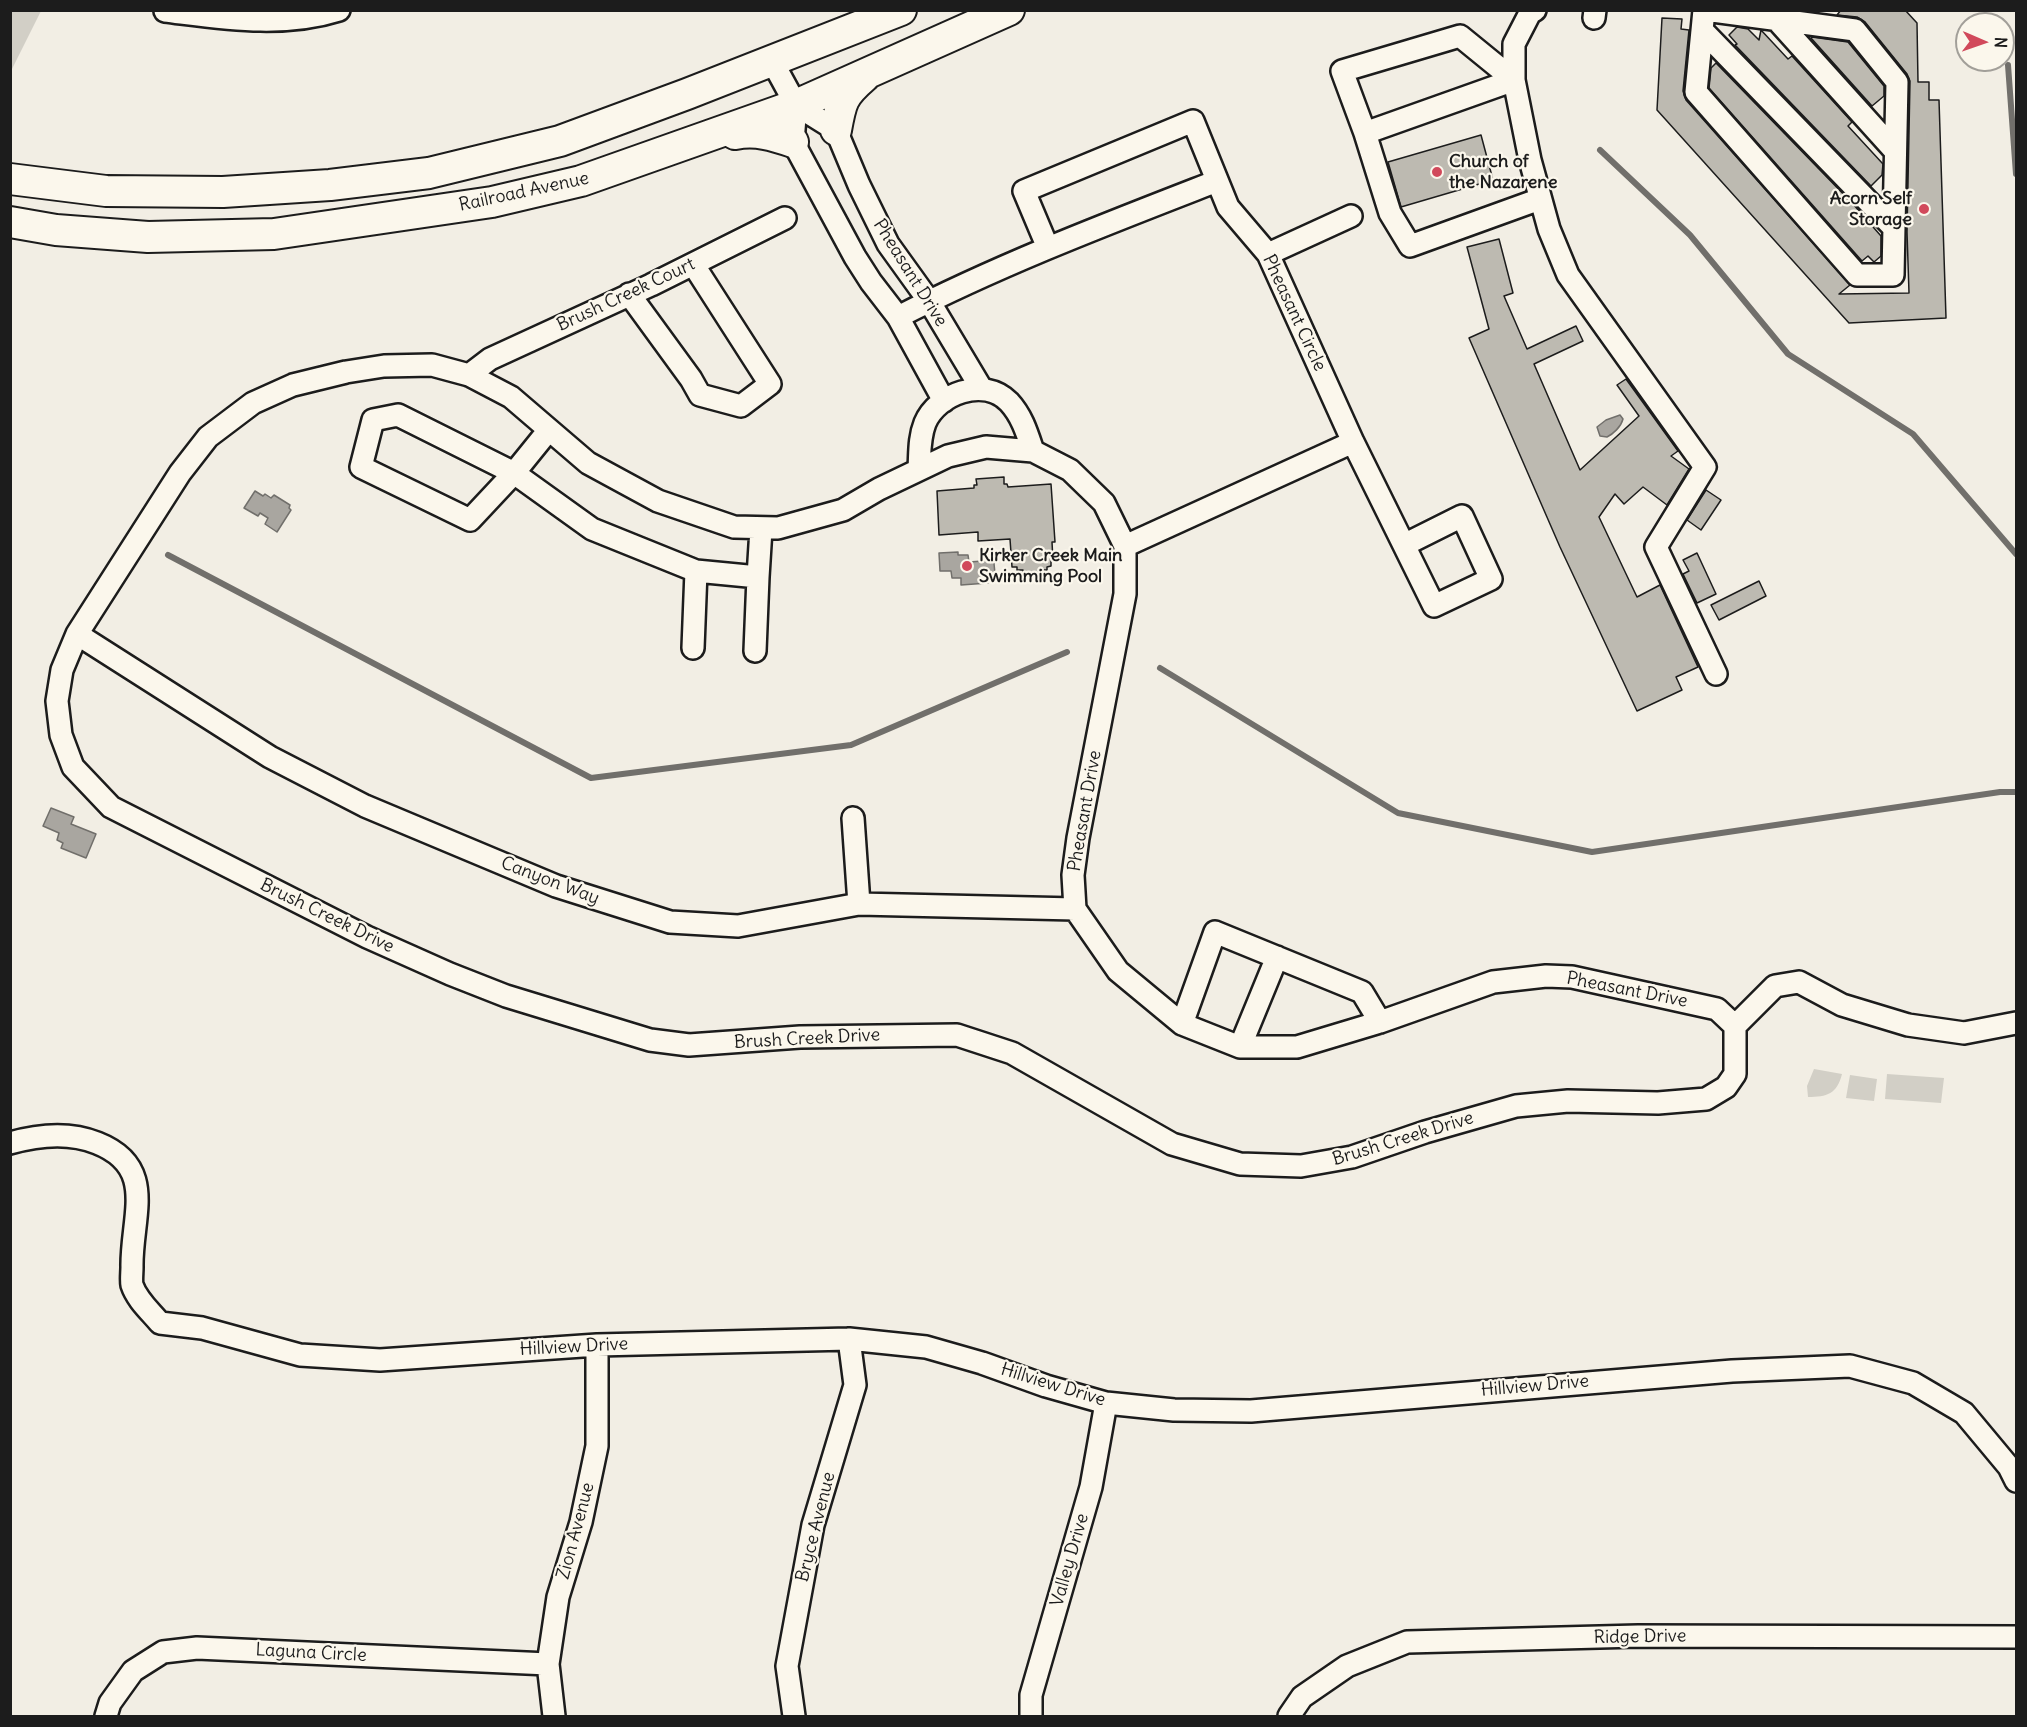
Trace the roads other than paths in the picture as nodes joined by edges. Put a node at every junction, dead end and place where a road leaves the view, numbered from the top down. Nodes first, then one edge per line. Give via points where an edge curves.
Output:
1 (339, 10) edge
2 (901, 10) edge
3 (1009, 10) edge
4 (1534, 10) edge
5 (165, 11) edge
6 (1704, 17) edge
7 (1776, 19) junction
8 (772, 61) junction
9 (873, 69) junction
10 (1514, 80) junction
11 (796, 105) junction
12 (836, 130) junction
13 (1365, 133) junction
14 (793, 142) junction
15 (674, 149) junction
16 (1895, 151) junction
17 (10, 179) edge
18 (1217, 181) junction
19 (1540, 199) junction
20 (1351, 216) dead end
21 (785, 218) dead end
22 (10, 222) edge
23 (1894, 228) junction
24 (1048, 248) junction
25 (1268, 254) junction
26 (693, 264) junction
27 (629, 294) junction
28 (929, 301) junction
29 (898, 317) junction
30 (469, 375) junction
31 (981, 388) junction
32 (944, 401) junction
33 (548, 431) junction
34 (1353, 442) junction
35 (986, 447) joint
36 (1033, 451) junction
37 (920, 469) junction
38 (514, 473) junction
39 (761, 529) junction
40 (1404, 545) junction
41 (1125, 546) junction
42 (696, 571) junction
43 (758, 577) junction
44 (77, 634) junction
45 (693, 648) dead end
46 (755, 651) dead end
47 (1716, 674) dead end
48 (853, 818) dead end
49 (859, 904) junction
50 (1075, 909) junction
51 (1277, 957) junction
52 (1380, 1022) junction
53 (2016, 1023) edge
54 (1182, 1024) junction
55 (1735, 1026) junction
56 (1240, 1047) junction
57 (10, 1143) edge
58 (849, 1339) junction
59 (597, 1344) junction
60 (1106, 1403) junction
61 (2016, 1482) edge
62 (2016, 1637) edge
63 (548, 1664) junction
64 (106, 1716) edge
65 (554, 1716) edge
66 (794, 1716) edge
67 (1031, 1716) edge
68 (1289, 1716) edge

1 - 5 street via 315,18 280,21
2 - 8 highway
3 - 9 highway, Railroad Avenue
4 - 10 street via 1514,44
6 - 7 street
6 - 23 street
6 - 23 street via 1696,92 1857,275 1893,275
7 - 16 street
7 - 16 street via 1855,30 1896,82
8 - 11 street
8 - 17 highway via 560,141 429,173 223,192 106,191
9 - 11 highway, Railroad Avenue
9 - 12 highway via 848,92 841,104
10 - 13 street
10 - 13 street via 1460,36 1342,71
10 - 19 street
11 - 12 street
11 - 14 street
11 - 15 highway, Railroad Avenue
12 - 28 street, Pheasant Drive via 888,244
13 - 19 street via 1390,213 1410,246
14 - 15 highway via 767,133 743,133
14 - 29 street, Pheasant Drive via 855,257
15 - 22 highway, Railroad Avenue via 581,181 492,202 274,234 148,237
16 - 23 street
18 - 24 street
18 - 24 street, Pheasant Circle via 1193,121 1024,191
18 - 25 street, Pheasant Circle via 1228,207
19 - 47 street via 1568,275 1705,467 1656,547
20 - 25 street
21 - 26 street, Brush Creek Court
24 - 28 street
25 - 34 street, Pheasant Circle
26 - 27 street, Brush Creek Court
26 - 27 street via 770,384 741,406 700,395
27 - 30 street, Brush Creek Court via 490,359
28 - 29 street
28 - 31 street, Pheasant Drive
29 - 32 street, Pheasant Drive
30 - 33 street, Brush Creek Drive via 511,397
30 - 44 street, Brush Creek Drive via 432,365 384,366 293,385 253,403 208,436
31 - 32 street via 961,391
31 - 36 street via 1009,401 1024,423
32 - 37 street via 926,420 920,437
33 - 38 street
33 - 39 street, Brush Creek Drive via 588,464 658,501 734,527
34 - 40 street, Pheasant Circle
34 - 41 street
35 - 36 street, Pheasant Drive
35 - 37 street, Brush Creek Drive via 948,456
36 - 41 street, Pheasant Drive via 1070,470 1104,504
37 - 39 street, Brush Creek Drive via 843,510
38 - 38 street via 470,520 361,466 373,420 398,415
38 - 42 street via 592,529
39 - 43 street
40 - 40 street, Pheasant Circle via 1434,606 1491,579 1462,516
41 - 50 street, Pheasant Drive via 1125,594 1073,875
42 - 43 street
42 - 45 street
43 - 46 street
44 - 49 street, Canyon Way via 270,757 365,806 556,886 670,922 738,926
44 - 55 street, Brush Creek Drive via 62,670 57,701 61,735 73,767 111,807 450,975 650,1040 689,1045 800,1037 957,1035 1012,1053 1172,1144 1240,1164 1301,1167 1352,1158 1516,1106 1568,1101 1658,1103 1706,1099 1726,1087 1735,1074
48 - 49 street
49 - 50 street, Canyon Way
50 - 54 street, Pheasant Drive via 1118,971
51 - 52 street via 1362,992
51 - 54 street via 1215,932
51 - 56 street
52 - 55 street, Pheasant Drive via 1493,982 1546,976 1572,977 1717,1008
52 - 56 street, Pheasant Drive via 1297,1047
53 - 55 street via 1964,1033 1908,1025 1842,1005 1799,982 1774,986
54 - 56 street, Pheasant Drive
57 - 59 street, Hillview Drive via 51,1135 91,1140 107,1146 131,1167 137,1204 132,1284 160,1323 202,1328 300,1355 380,1360
58 - 59 street, Hillview Drive
58 - 60 street, Hillview Drive via 926,1347
58 - 66 street, Bryce Avenue via 855,1385 813,1525 787,1666
59 - 63 street, Zion Avenue via 597,1446 581,1522 558,1597
60 - 61 street, Hillview Drive via 1174,1410 1251,1411 1732,1371 1850,1366 1913,1383 1964,1413 2009,1467
60 - 67 street, Valley Drive via 1091,1486 1031,1695
62 - 68 street, Ridge Drive via 1638,1636 1407,1641 1347,1666 1302,1697
63 - 64 street, Laguna Circle via 197,1648 163,1652 133,1671 110,1703
63 - 65 street, Zion Avenue

